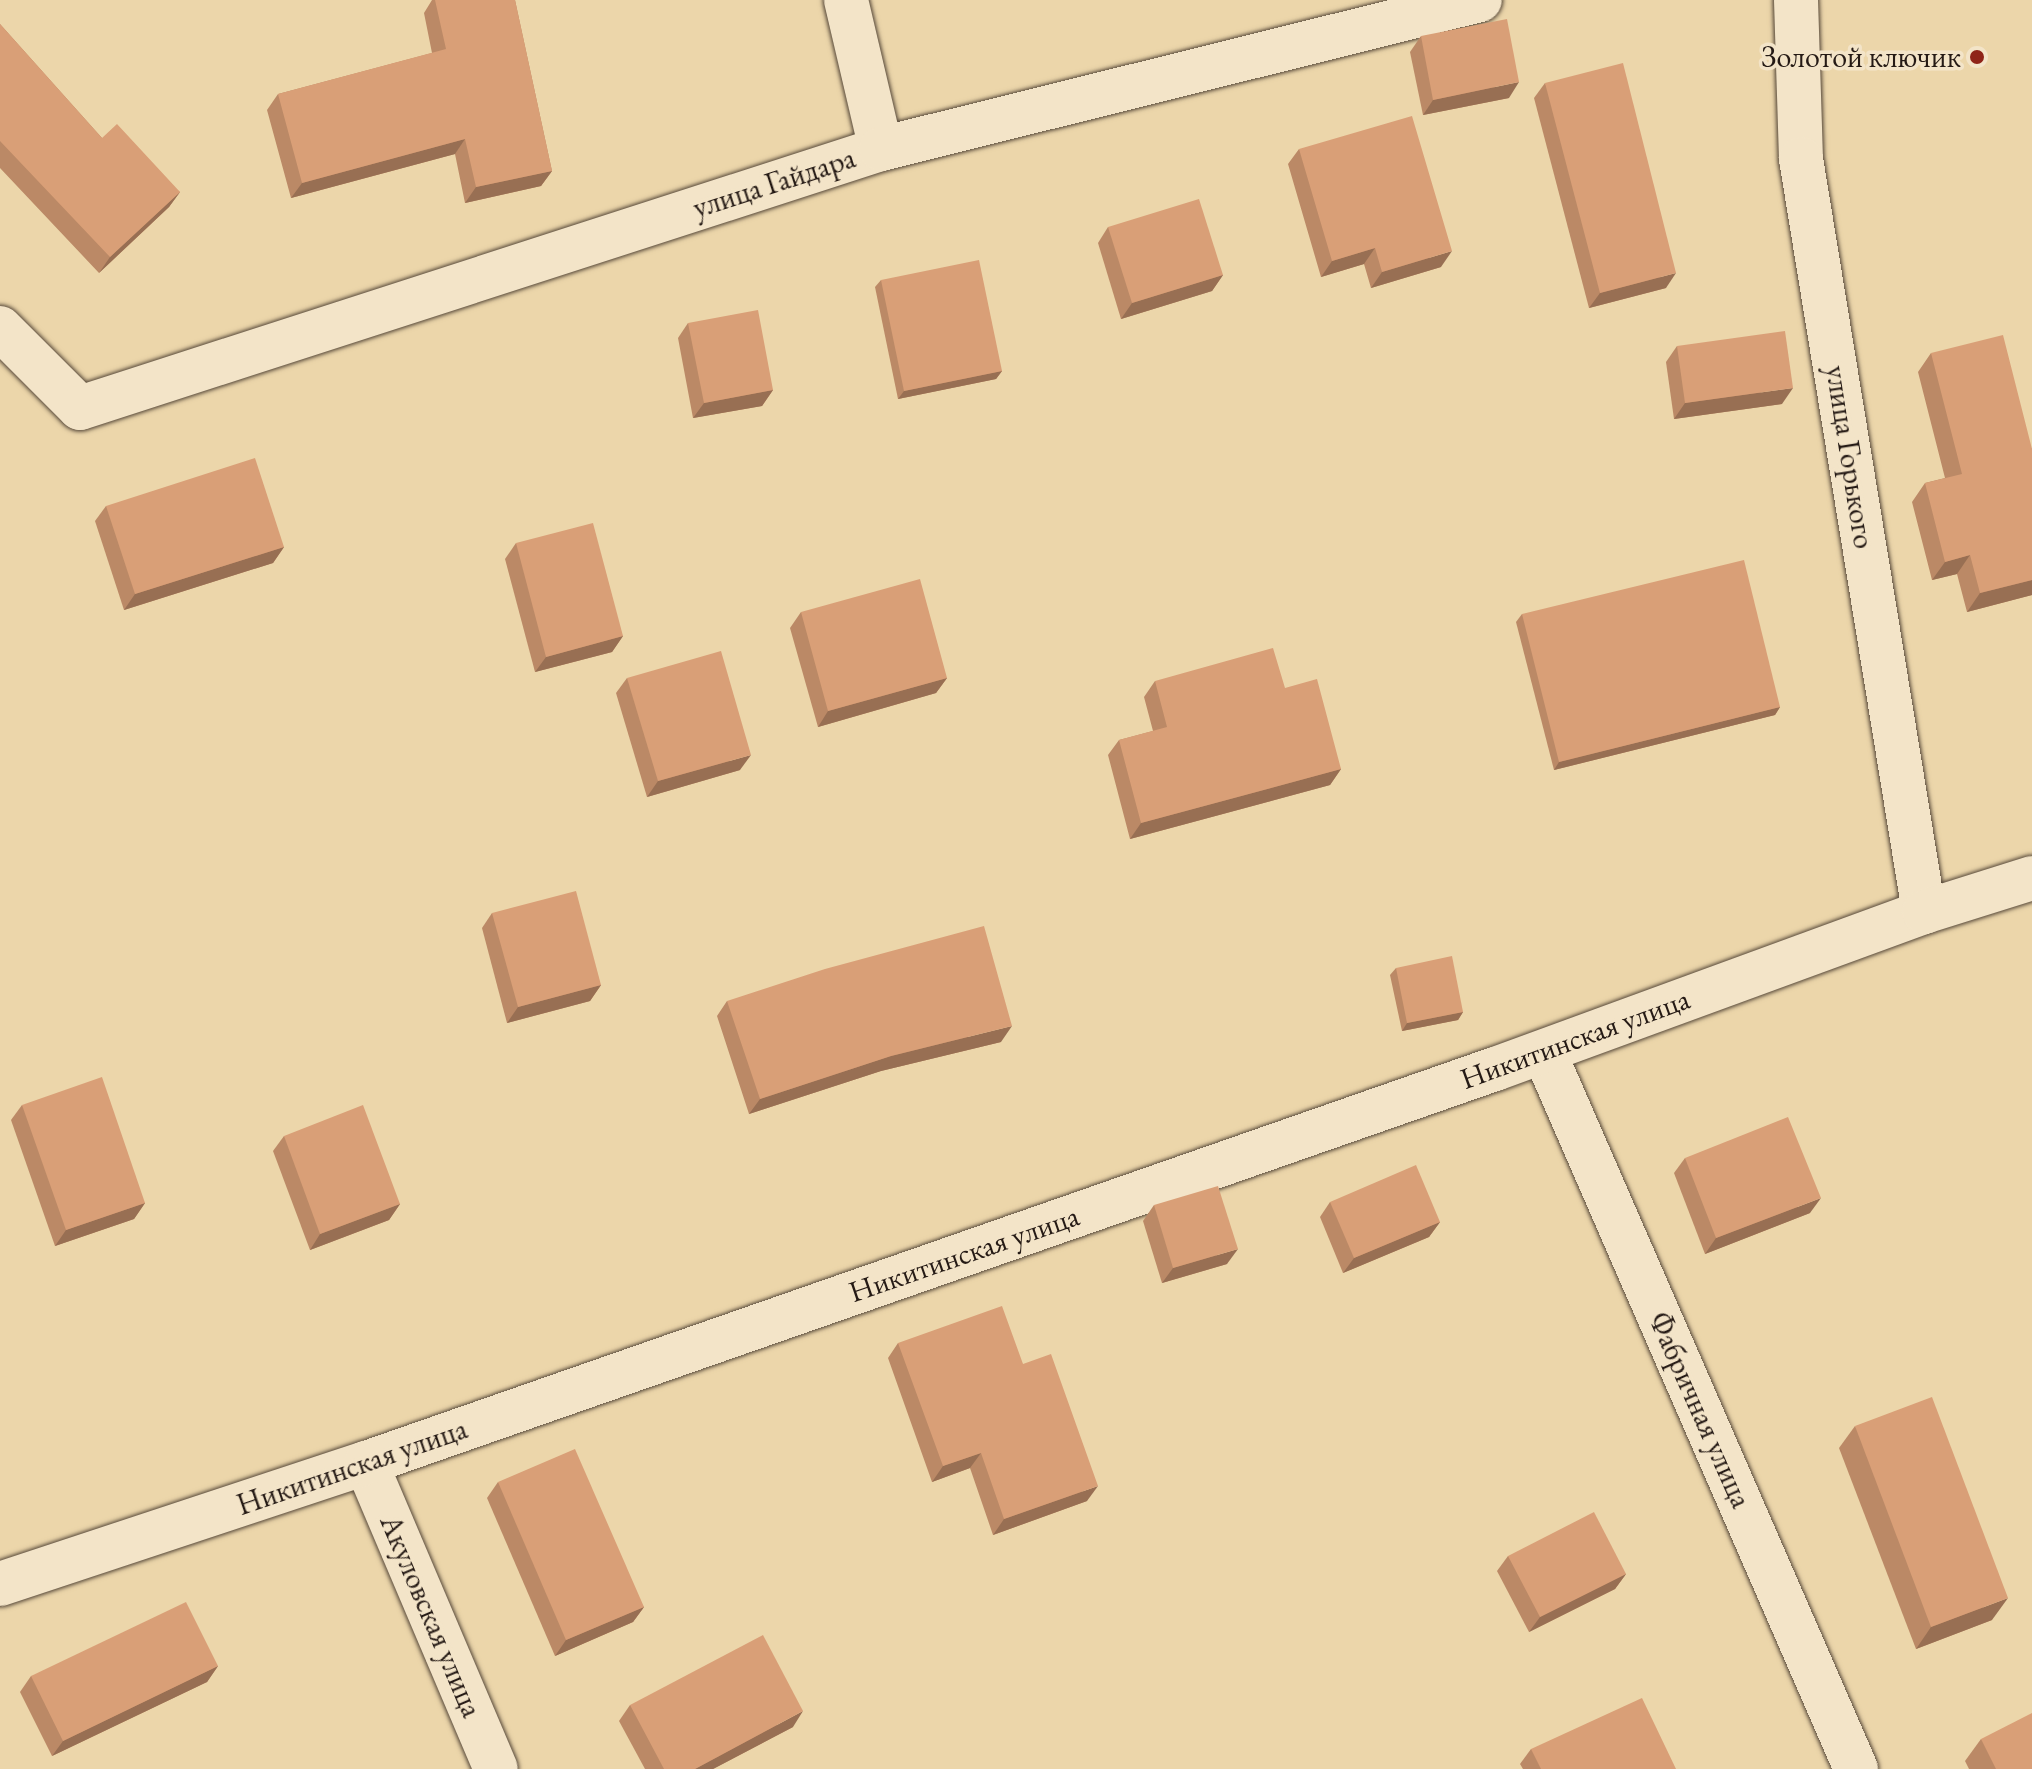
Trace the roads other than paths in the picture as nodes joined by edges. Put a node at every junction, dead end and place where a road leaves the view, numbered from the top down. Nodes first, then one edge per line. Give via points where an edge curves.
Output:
1 (846, 0) edge
2 (1480, 0) edge
3 (1796, 0) edge
4 (881, 149) junction
5 (0, 328) edge
6 (2032, 878) edge
7 (1924, 912) junction
8 (1544, 1052) junction
9 (366, 1463) junction
10 (0, 1584) edge
11 (496, 1769) edge
12 (1856, 1769) edge

1 - 4 street
2 - 4 street, улица Гайдара
3 - 7 street, улица Горького via 1801,159
4 - 5 street, улица Гайдара via 80,408
6 - 7 street, Никитинская улица
7 - 8 street, Никитинская улица
8 - 9 street, Никитинская улица
8 - 12 street, Фабричная улица
9 - 10 street, Никитинская улица
9 - 11 street, Акуловская улица

